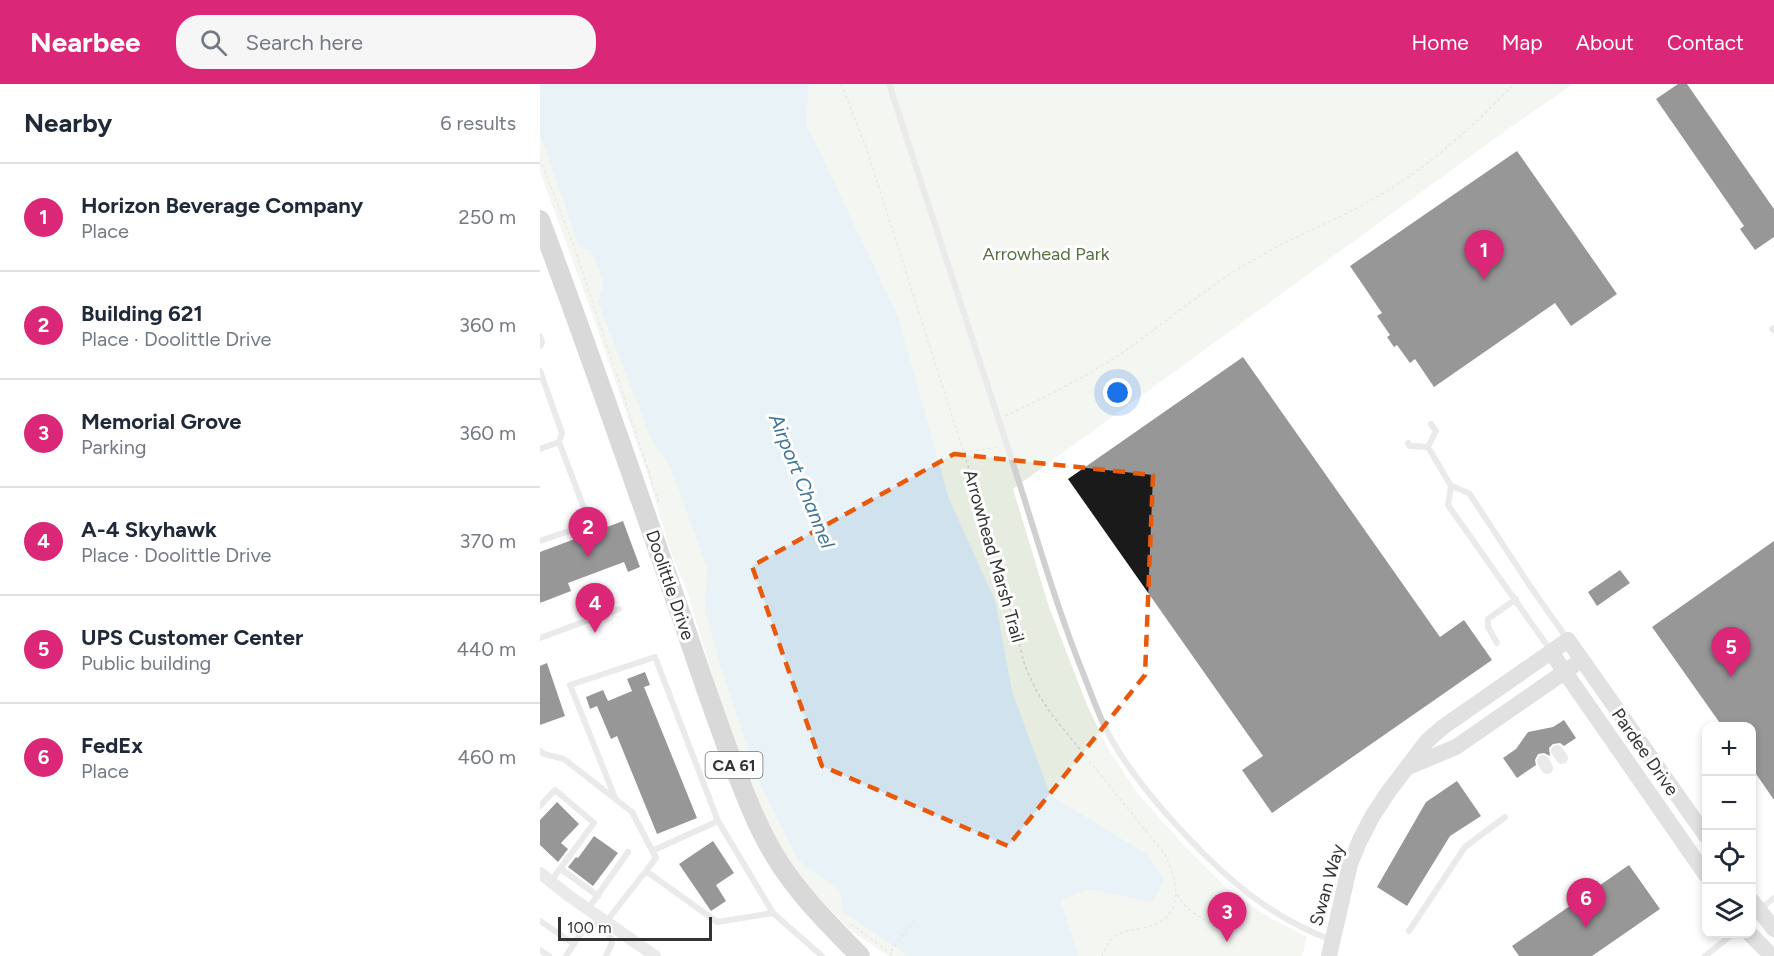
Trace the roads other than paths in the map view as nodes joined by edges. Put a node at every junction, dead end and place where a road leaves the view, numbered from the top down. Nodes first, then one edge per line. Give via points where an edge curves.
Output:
1 (889, 84) edge
2 (540, 220) edge
3 (540, 336) edge
4 (540, 346) edge
5 (540, 371) edge
6 (1431, 424) dead end
7 (559, 442) junction
8 (1408, 443) dead end
9 (1428, 447) junction
10 (540, 449) edge
11 (1451, 486) junction
12 (540, 541) edge
13 (1516, 599) junction
14 (619, 609) dead end
15 (540, 638) edge
16 (1568, 640) junction
17 (1497, 643) dead end
18 (1551, 652) junction
19 (1581, 659) junction
20 (1565, 672) junction
21 (540, 751) edge
22 (1408, 767) junction
23 (616, 800) junction
24 (540, 806) edge
25 (1505, 817) dead end
26 (718, 821) junction
27 (1703, 830) edge
28 (652, 851) junction
29 (628, 852) dead end
30 (1702, 868) edge
31 (561, 869) junction
32 (646, 871) junction
33 (540, 873) edge
34 (551, 882) junction
35 (598, 896) junction
36 (1774, 898) edge
37 (1756, 905) edge
38 (1756, 906) edge
39 (588, 909) junction
40 (773, 913) junction
41 (540, 921) edge
42 (606, 922) junction
43 (839, 925) junction
44 (1774, 929) edge
45 (1409, 931) dead end
46 (1727, 938) edge
47 (1755, 938) edge
48 (574, 944) junction
49 (1330, 948) edge
50 (1713, 949) junction
51 (540, 950) edge
52 (549, 956) edge
53 (566, 956) edge
54 (606, 956) edge
55 (655, 956) edge
56 (822, 956) edge
57 (860, 956) edge
58 (870, 956) edge
59 (1705, 956) edge
60 (1720, 956) edge
61 (1772, 956) edge

1 - 49 lane via 1055,598 1111,740 1132,772 1185,835 1238,886
2 - 43 main road, Doolittle Drive / CA 61 via 744,793 791,882 810,904
3 - 4 lane
5 - 7 lane via 562,433
6 - 9 lane via 1436,431
7 - 10 lane
7 - 12 lane via 590,524
8 - 9 lane
9 - 11 lane
11 - 13 lane via 1448,506
11 - 16 lane via 1469,493
13 - 17 lane via 1488,619
13 - 18 lane
14 - 15 lane
16 - 18 main road, Swan Way
16 - 19 main road, Pardee Drive
18 - 20 main road, Pardee Drive
18 - 22 main road, Swan Way via 1443,727
19 - 20 main road, Swan Way
19 - 27 main road, Pardee Drive
20 - 22 main road, Swan Way via 1456,747
20 - 30 main road, Pardee Drive
21 - 23 lane via 564,759
22 - 49 main road, Swan Way via 1360,840 1350,864
23 - 26 lane via 570,686 655,657
23 - 28 lane via 632,812
24 - 31 lane via 555,790 594,823
25 - 45 lane via 1465,847
26 - 28 lane
26 - 40 lane
28 - 32 lane via 656,858
29 - 35 lane
31 - 34 lane
31 - 35 lane
32 - 40 lane via 717,922
32 - 42 lane
33 - 34 street
34 - 39 street
35 - 39 lane
36 - 37 lane
38 - 44 main road
39 - 42 street
40 - 56 lane
41 - 48 lane
42 - 48 lane via 588,926
42 - 54 lane via 612,943
42 - 55 street
43 - 57 main road, Doolittle Drive / CA 61
43 - 58 main road, Doolittle Drive / CA 61
46 - 50 lane
47 - 61 main road
48 - 53 lane
50 - 59 lane
50 - 60 lane
51 - 52 lane

